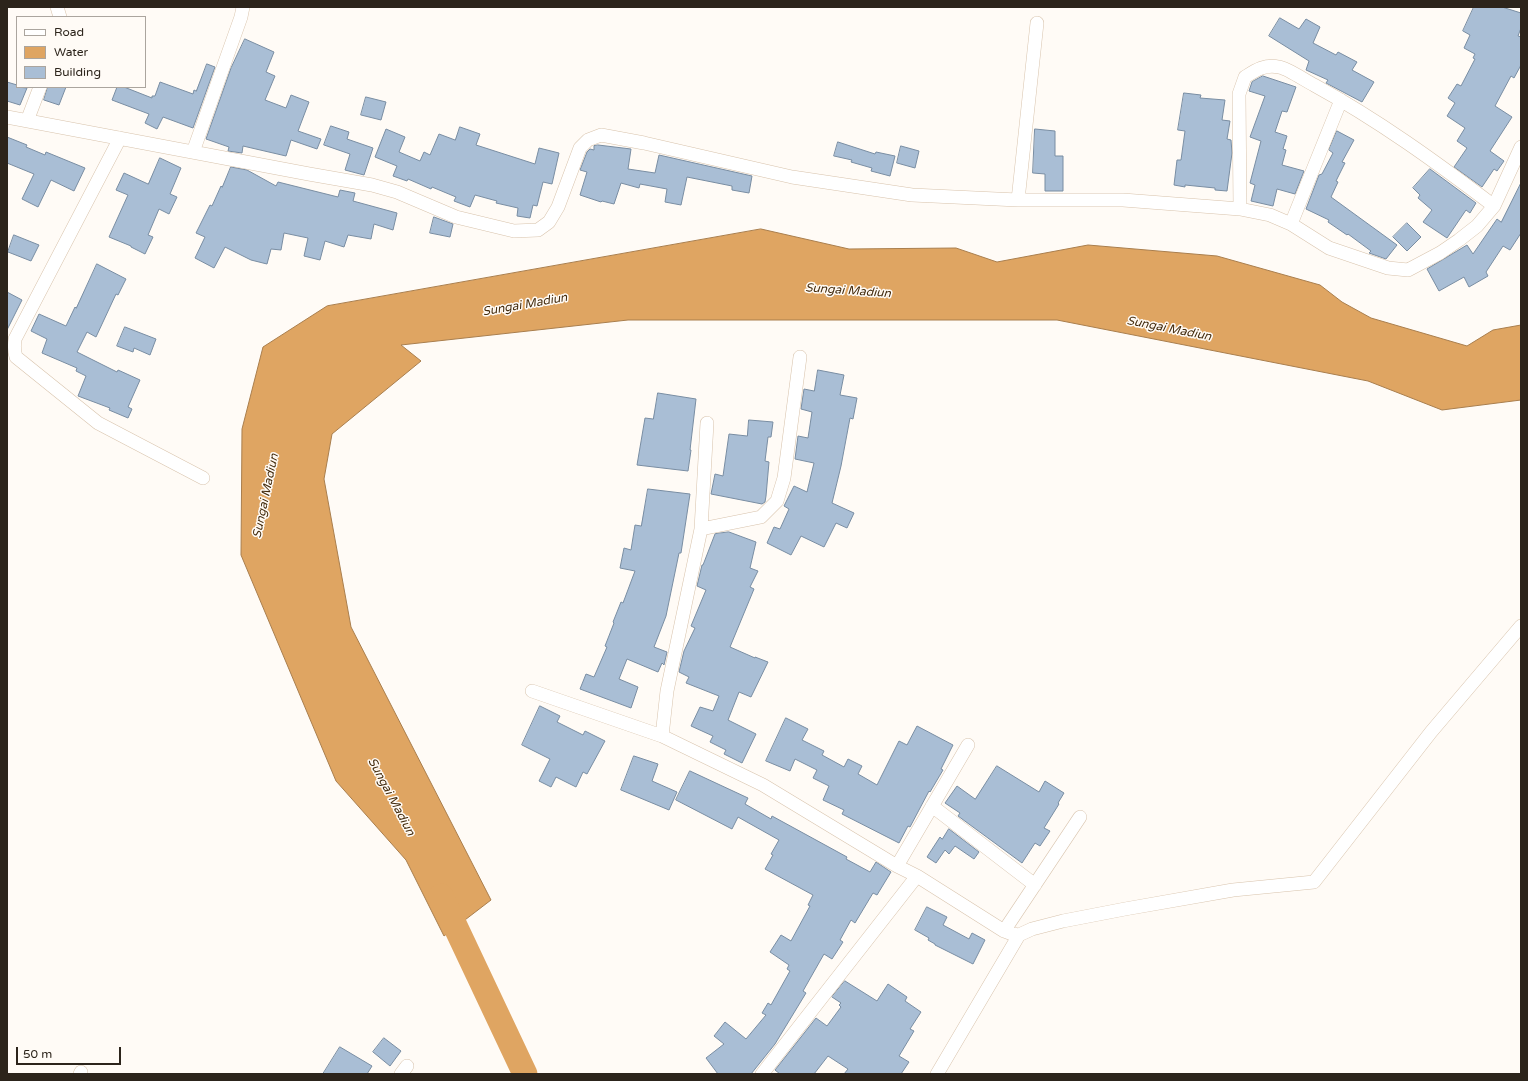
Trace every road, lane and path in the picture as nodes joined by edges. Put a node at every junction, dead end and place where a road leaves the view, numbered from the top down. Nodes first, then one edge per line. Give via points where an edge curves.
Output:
1 (243, 7) edge
2 (1037, 23) dead end
3 (40, 88) edge
4 (1341, 100) junction
5 (7, 117) edge
6 (27, 120) junction
7 (120, 138) junction
8 (1521, 146) edge
9 (193, 152) junction
10 (1018, 200) junction
11 (1494, 206) junction
12 (1240, 209) junction
13 (1291, 224) junction
14 (800, 357) dead end
15 (707, 423) dead end
16 (203, 478) dead end
17 (702, 529) junction
18 (1521, 626) edge
19 (532, 691) dead end
20 (662, 736) junction
21 (968, 744) dead end
22 (932, 806) junction
23 (1080, 817) dead end
24 (897, 866) junction
25 (917, 876) junction
26 (1035, 885) junction
27 (1004, 930) junction
28 (1019, 935) junction
29 (762, 1074) edge
30 (937, 1074) edge

1 - 9 street
2 - 10 street
3 - 6 street
4 - 11 street via 1430,158
4 - 12 street via 1280,67 1262,67 1245,77 1239,94
4 - 13 street
5 - 6 street
6 - 7 street
7 - 9 street
7 - 16 street via 15,339 16,357 98,423
8 - 11 street
9 - 10 street via 372,184 456,217 514,231 538,230 549,222 558,207 580,148 588,140 601,135 792,177 912,195
10 - 12 street via 1123,200
11 - 13 street via 1477,226 1459,240 1408,270 1388,268 1329,248
12 - 13 street via 1270,215
14 - 17 street via 784,478 776,501 761,518
15 - 17 street
17 - 20 street via 666,691
18 - 28 street via 1431,732 1314,882 1233,890 1125,909 1063,921
19 - 20 street
20 - 24 street via 763,786
21 - 22 street
22 - 24 street
22 - 26 street
23 - 26 street
24 - 25 street
25 - 27 street
25 - 29 street
26 - 27 street
27 - 28 street
28 - 30 street

